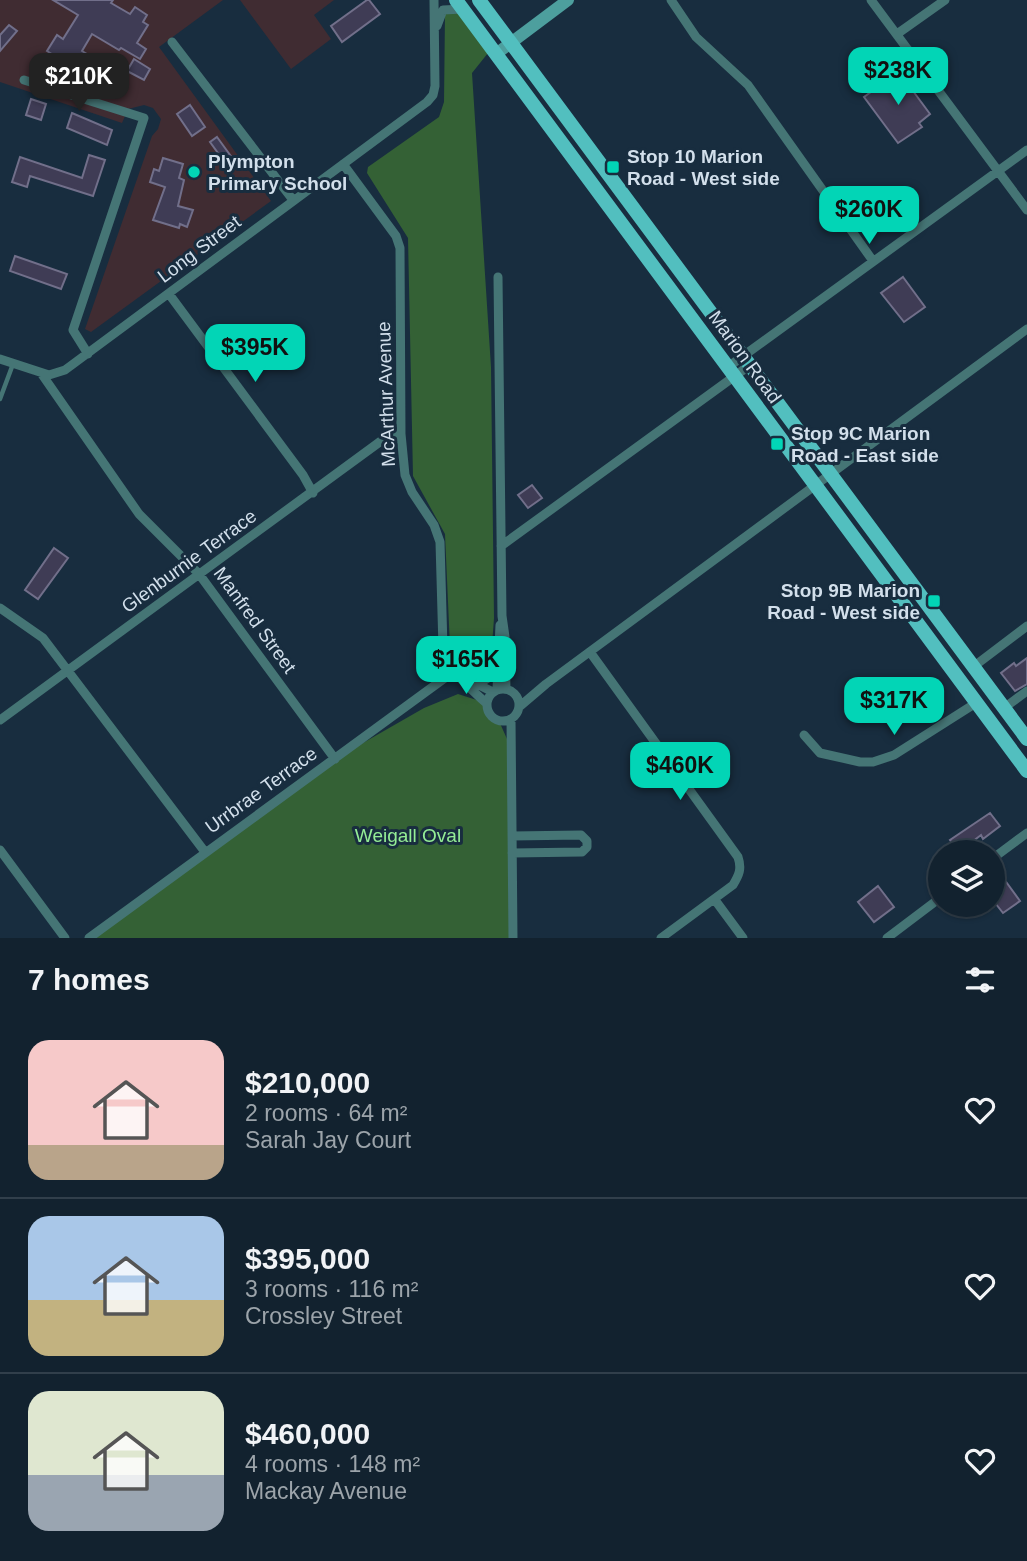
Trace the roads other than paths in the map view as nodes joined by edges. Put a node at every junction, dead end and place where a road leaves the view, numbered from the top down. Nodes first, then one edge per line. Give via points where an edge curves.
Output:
1 (434, 0) edge
2 (568, 0) edge
3 (670, 0) edge
4 (872, 0) edge
5 (944, 0) edge
6 (485, 2) edge
7 (459, 5) edge
8 (897, 34) junction
9 (435, 42) junction
10 (172, 43) dead end
11 (510, 44) junction
12 (496, 54) junction
13 (24, 80) dead end
14 (1027, 150) edge
15 (342, 164) junction
16 (998, 171) junction
17 (293, 200) junction
18 (1027, 210) edge
19 (873, 261) junction
20 (498, 277) dead end
21 (169, 294) junction
22 (1027, 329) edge
23 (88, 354) junction
24 (0, 359) edge
25 (746, 361) junction
26 (13, 363) junction
27 (732, 372) junction
28 (41, 373) junction
29 (0, 399) edge
30 (401, 434) junction
31 (829, 473) junction
32 (814, 484) junction
33 (313, 493) junction
34 (501, 546) junction
35 (199, 574) junction
36 (0, 608) edge
37 (502, 616) junction
38 (1027, 626) edge
39 (590, 652) junction
40 (969, 661) junction
41 (69, 670) junction
42 (453, 672) junction
43 (498, 675) junction
44 (957, 677) junction
45 (546, 684) junction
46 (480, 686) junction
47 (499, 690) junction
48 (1027, 691) edge
49 (517, 696) junction
50 (486, 703) junction
51 (976, 703) junction
52 (519, 707) junction
53 (1004, 708) junction
54 (511, 719) junction
55 (0, 720) edge
56 (499, 721) junction
57 (804, 735) dead end
58 (1027, 739) edge
59 (511, 748) junction
60 (335, 759) junction
61 (1027, 771) edge
62 (1027, 833) edge
63 (512, 836) junction
64 (1005, 849) edge
65 (0, 850) edge
66 (205, 852) junction
67 (512, 853) junction
68 (715, 900) junction
69 (928, 907) edge
70 (65, 938) edge
71 (89, 938) edge
72 (513, 938) edge
73 (661, 938) edge
74 (743, 938) edge
75 (887, 938) edge

1 - 9 street, Long Street
2 - 11 street
3 - 19 street via 696,37 748,85
4 - 8 street
5 - 8 street
6 - 11 main road, Marion Road
7 - 9 street, Long Street via 443,10
7 - 12 main road, Marion Road
8 - 16 street
9 - 15 street, Long Street via 433,95
10 - 17 street
11 - 12 street
11 - 25 main road, Marion Road
12 - 27 main road, Marion Road
13 - 23 street via 144,118 73,330
14 - 16 street
15 - 17 street, Long Street
15 - 30 street, McArthur Avenue via 396,236 400,248
16 - 18 street
16 - 19 street
17 - 21 street, Long Street
19 - 25 street
20 - 34 street
21 - 23 street, Long Street
21 - 33 street
22 - 31 street
23 - 28 street, Long Street via 57,374
24 - 26 street
25 - 27 street
25 - 31 main road, Marion Road
26 - 28 street
26 - 29 lane
27 - 32 main road, Marion Road
27 - 34 street
28 - 35 street, Manfred Street via 139,514
30 - 33 street, Glenburnie Terrace via 381,441
30 - 42 street, McArthur Avenue via 405,475 440,542 443,648
31 - 32 street
31 - 40 main road, Marion Road
32 - 39 street
32 - 44 main road, Marion Road
33 - 35 street, Glenburnie Terrace
34 - 37 street
35 - 41 street, Glenburnie Terrace
35 - 60 street, Manfred Street
36 - 41 street via 43,638
37 - 43 street
37 - 47 street via 505,637
38 - 40 street
39 - 45 street
39 - 68 street via 738,857 740,873
40 - 44 main road via 958,657
40 - 53 main road, Marion Road
41 - 55 street, Glenburnie Terrace
41 - 66 street
42 - 46 street
42 - 50 street, McArthur Avenue
42 - 60 street, Urrbrae Terrace
43 - 46 lane
43 - 47 street
44 - 51 main road, Marion Road
45 - 49 street
45 - 52 street
46 - 47 street
47 - 49 street
47 - 50 street
48 - 53 street
49 - 52 street
50 - 56 street via 488,713
51 - 57 street via 894,755 873,762 820,753
51 - 61 main road, Marion Road
52 - 54 street
53 - 58 main road, Marion Road
54 - 56 street
54 - 59 street
56 - 59 street
59 - 63 street
60 - 66 street, Urrbrae Terrace
62 - 64 street
63 - 67 street
63 - 67 street via 581,835 587,841 582,852
65 - 70 street
66 - 71 street, Urrbrae Terrace
67 - 72 street
68 - 73 street
68 - 74 street
69 - 75 street

